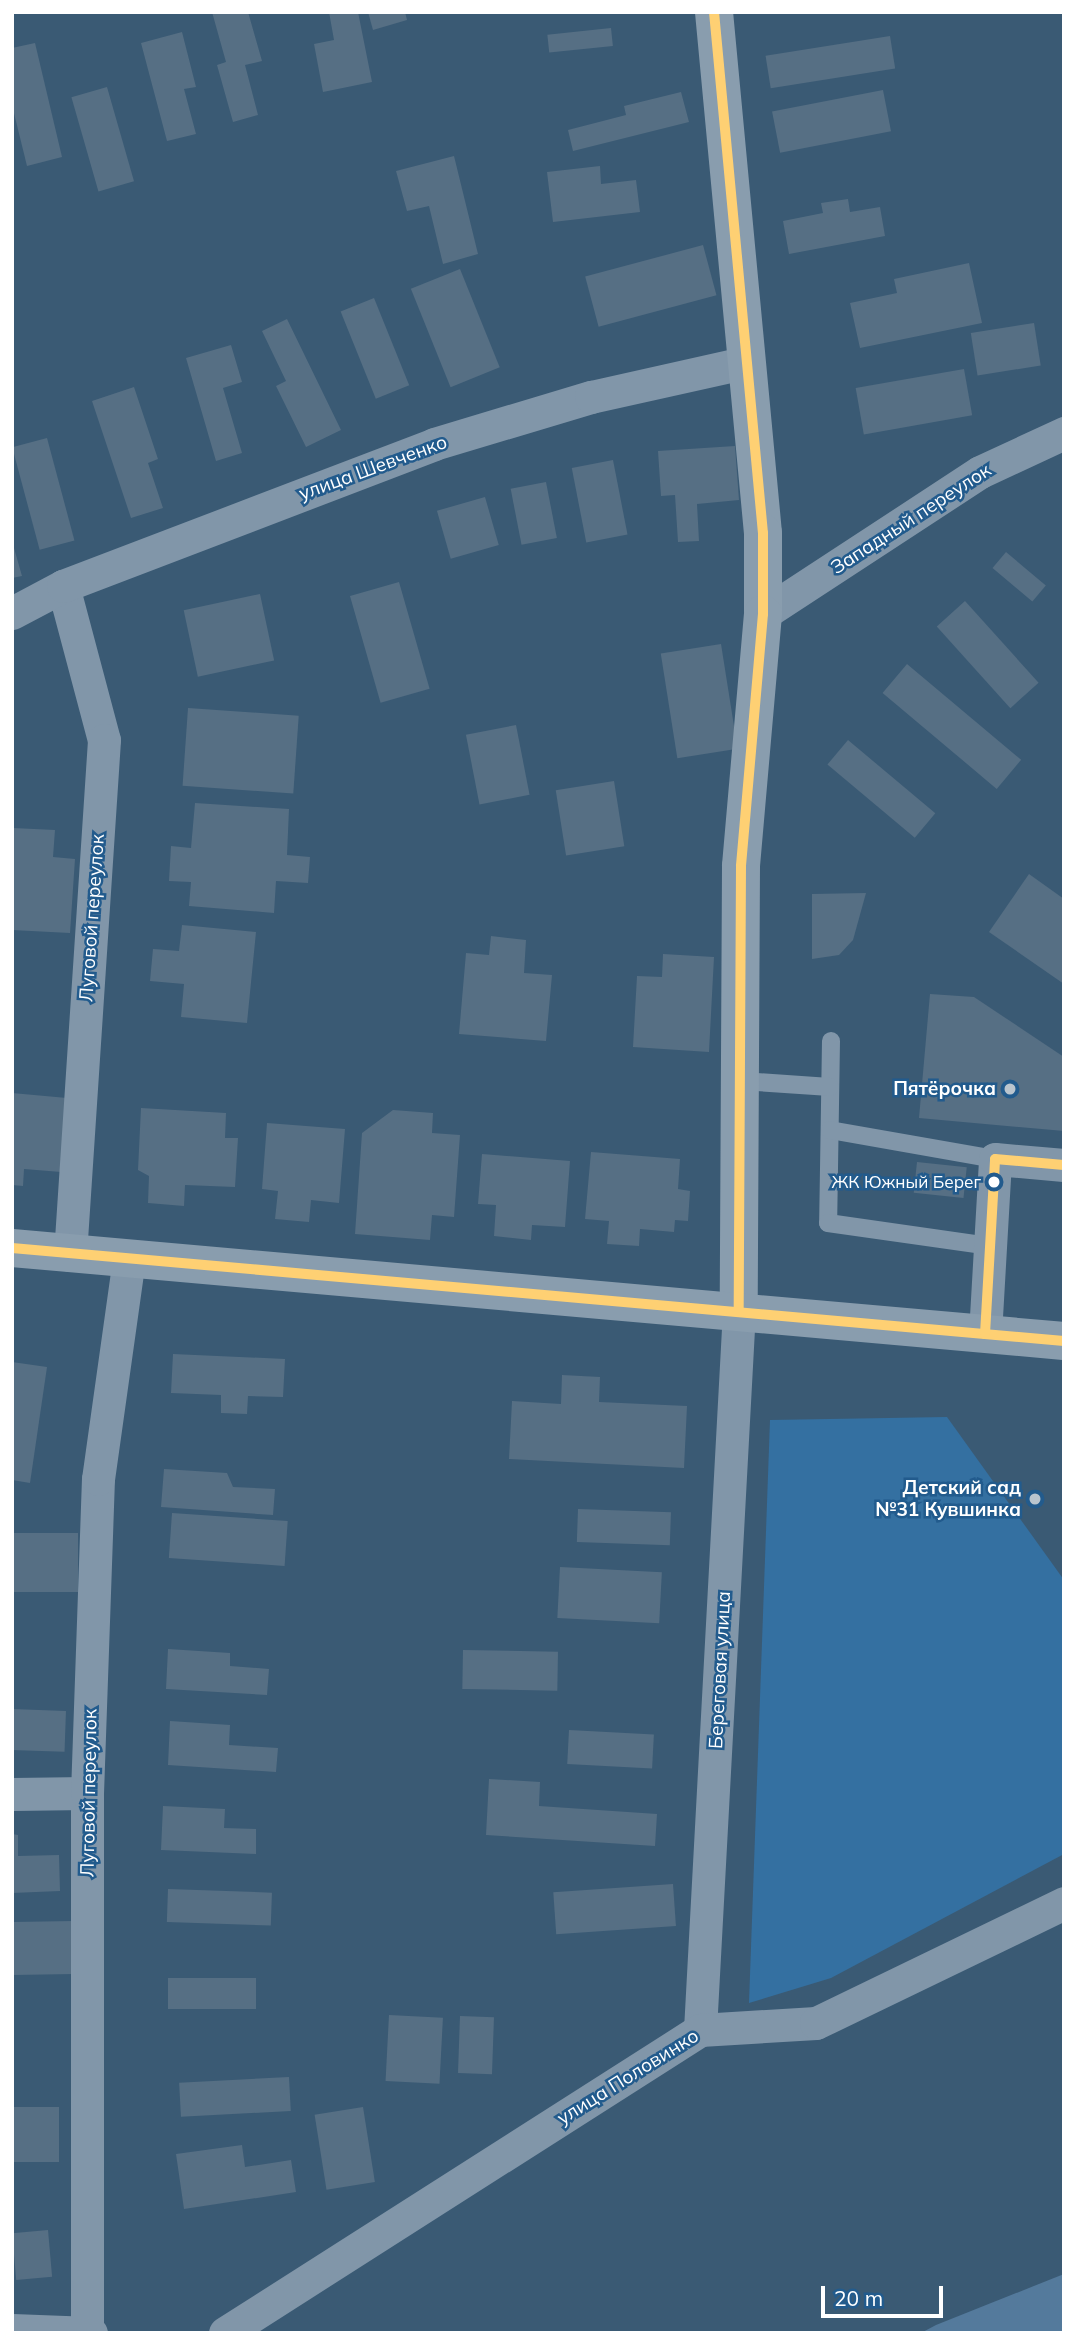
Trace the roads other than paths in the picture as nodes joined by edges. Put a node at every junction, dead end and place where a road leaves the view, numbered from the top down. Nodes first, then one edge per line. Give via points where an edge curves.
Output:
1 (714, 12) edge
2 (747, 362) junction
3 (1064, 433) edge
4 (63, 586) junction
5 (12, 613) edge
6 (763, 614) junction
7 (831, 1041) dead end
8 (742, 1081) junction
9 (831, 1087) junction
10 (830, 1130) junction
11 (995, 1159) junction
12 (1064, 1165) edge
13 (990, 1246) junction
14 (12, 1248) edge
15 (70, 1255) junction
16 (129, 1259) junction
17 (739, 1310) junction
18 (985, 1334) junction
19 (1064, 1341) edge
20 (87, 1793) junction
21 (12, 1794) edge
22 (1064, 1903) edge
23 (701, 2030) junction
24 (12, 2330) edge
25 (89, 2331) edge
26 (225, 2333) edge

1 - 2 street
2 - 4 street, улица Шевченко via 591,397 434,444
2 - 6 street via 762,533
3 - 6 street, Западный переулок via 980,472
4 - 5 street, улица Шевченко
4 - 15 street, Луговой переулок via 104,740
6 - 8 street via 741,866
7 - 9 lane
8 - 9 lane
8 - 17 street
9 - 10 lane
10 - 11 lane
10 - 13 lane via 828,1223
11 - 12 street
11 - 13 street
13 - 18 street
14 - 15 street
15 - 16 street
16 - 17 street
16 - 20 street, Луговой переулок via 98,1479
17 - 18 street
17 - 23 street, Береговая улица
18 - 19 street
20 - 21 street
20 - 25 street, Луговой переулок
22 - 23 street, улица Половинко via 816,2023
23 - 26 street, улица Половинко
24 - 25 street

